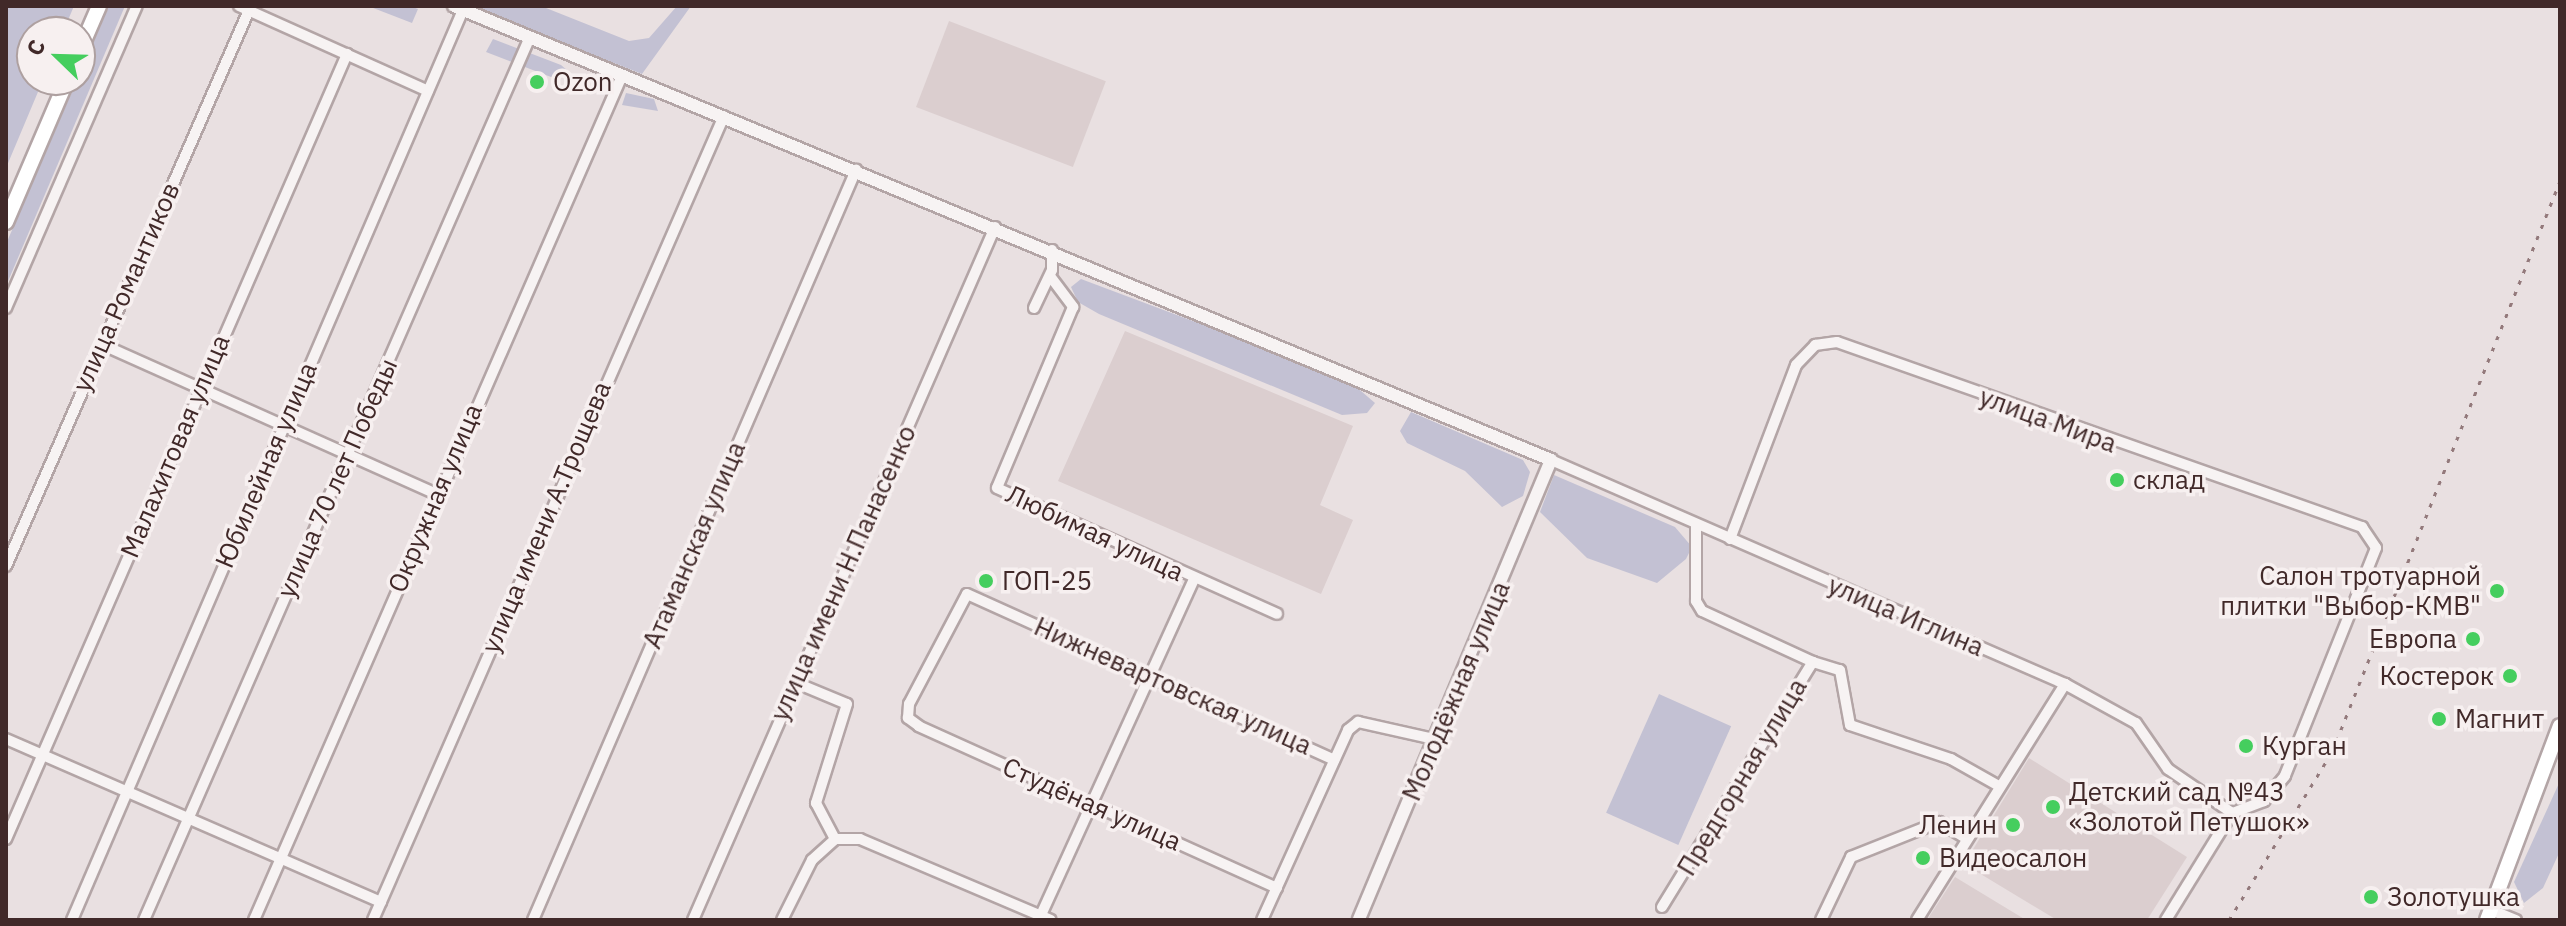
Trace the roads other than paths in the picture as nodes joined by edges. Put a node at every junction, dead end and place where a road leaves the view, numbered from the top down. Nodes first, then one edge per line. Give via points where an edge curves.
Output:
1 (137, 6) edge
2 (244, 8) edge
3 (458, 8) edge
4 (530, 37) junction
5 (347, 54) junction
6 (621, 78) junction
7 (428, 91) junction
8 (60, 96) edge
9 (724, 116) junction
10 (856, 170) junction
11 (6, 222) edge
12 (995, 227) junction
13 (1052, 249) junction
14 (1050, 276) junction
15 (6, 308) edge
16 (1034, 308) dead end
17 (101, 344) junction
18 (200, 388) junction
19 (283, 426) junction
20 (349, 455) junction
21 (1551, 460) junction
22 (436, 494) junction
23 (1696, 524) junction
24 (1730, 539) junction
25 (6, 566) edge
26 (1194, 579) junction
27 (1277, 614) dead end
28 (1813, 662) junction
29 (1150, 678) junction
30 (794, 682) junction
31 (2065, 684) junction
32 (908, 718) joint
33 (2560, 726) edge
34 (6, 739) edge
35 (1434, 739) junction
36 (42, 754) junction
37 (1334, 760) junction
38 (1999, 786) junction
39 (127, 790) junction
40 (1092, 805) junction
41 (2232, 813) junction
42 (189, 817) junction
43 (6, 839) edge
44 (835, 839) junction
45 (1967, 839) junction
46 (281, 858) junction
47 (1277, 888) junction
48 (381, 902) junction
49 (1662, 907) dead end
50 (2489, 915) edge
51 (1046, 918) edge
52 (72, 920) edge
53 (144, 920) edge
54 (254, 920) edge
55 (373, 920) edge
56 (533, 920) edge
57 (693, 920) edge
58 (775, 920) edge
59 (782, 920) edge
60 (1262, 920) edge
61 (1359, 920) edge
62 (1821, 920) edge
63 (1917, 920) edge
64 (2166, 920) edge
65 (2516, 920) edge

1 - 15 street
2 - 5 street
2 - 17 street, улица Романтиков
3 - 4 street
3 - 7 street, Юбилейная улица
4 - 6 street
4 - 20 street, улица 70 лет Победы
5 - 7 street
5 - 18 street, Малахитовая улица
6 - 9 street
6 - 22 street, Окружная улица
7 - 19 street, Юбилейная улица
8 - 11 main road
9 - 10 street
9 - 48 street, улица имени А.Трощева
10 - 12 street
10 - 56 street, Атаманская улица
12 - 13 street
12 - 30 street, улица имени Н.Панасенко
13 - 14 street
13 - 21 street
14 - 16 street
14 - 26 street, Любимая улица via 1073,307 997,488
17 - 18 street
17 - 25 street, улица Романтиков
18 - 19 street
18 - 36 street, Малахитовая улица
19 - 20 street
19 - 39 street, Юбилейная улица
20 - 22 street
20 - 42 street, улица 70 лет Победы
21 - 23 street, улица Иглина
21 - 35 street, Молодёжная улица
22 - 46 street, Окружная улица
23 - 24 street, улица Иглина
23 - 28 street, Предгорная улица via 1696,601 1702,611
24 - 31 street, улица Иглина
24 - 41 street, улица Мира via 1796,365 1815,345 1837,342 2362,527 2376,548 2301,743 2264,801
26 - 27 street, Любимая улица
26 - 29 street
28 - 38 street via 1840,670 1850,725 1951,759
28 - 49 street, Предгорная улица
29 - 32 street, Нижневартовская улица via 967,594 955,606
29 - 37 street, Нижневартовская улица
29 - 40 street
30 - 44 street via 847,704 816,803
30 - 57 street, улица имени Н.Панасенко
31 - 38 street
31 - 41 street, улица Иглина via 2136,723 2168,769
32 - 40 street, Студёная улица
33 - 50 main road
34 - 36 street
35 - 37 street via 1358,722
35 - 61 street, Молодёжная улица
36 - 39 street
36 - 43 street, Малахитовая улица
37 - 47 street
38 - 45 street
39 - 42 street
39 - 52 street, Юбилейная улица
40 - 47 street, Студёная улица
40 - 51 street
41 - 64 street
42 - 46 street
42 - 53 street, улица 70 лет Победы
44 - 51 street via 860,839
44 - 59 street via 812,860
45 - 62 street via 1939,822 1851,857
45 - 63 street
46 - 48 street
46 - 54 street, Окружная улица
47 - 60 street
48 - 55 street, улица имени А.Трощева
50 - 65 street
58 - 59 street

